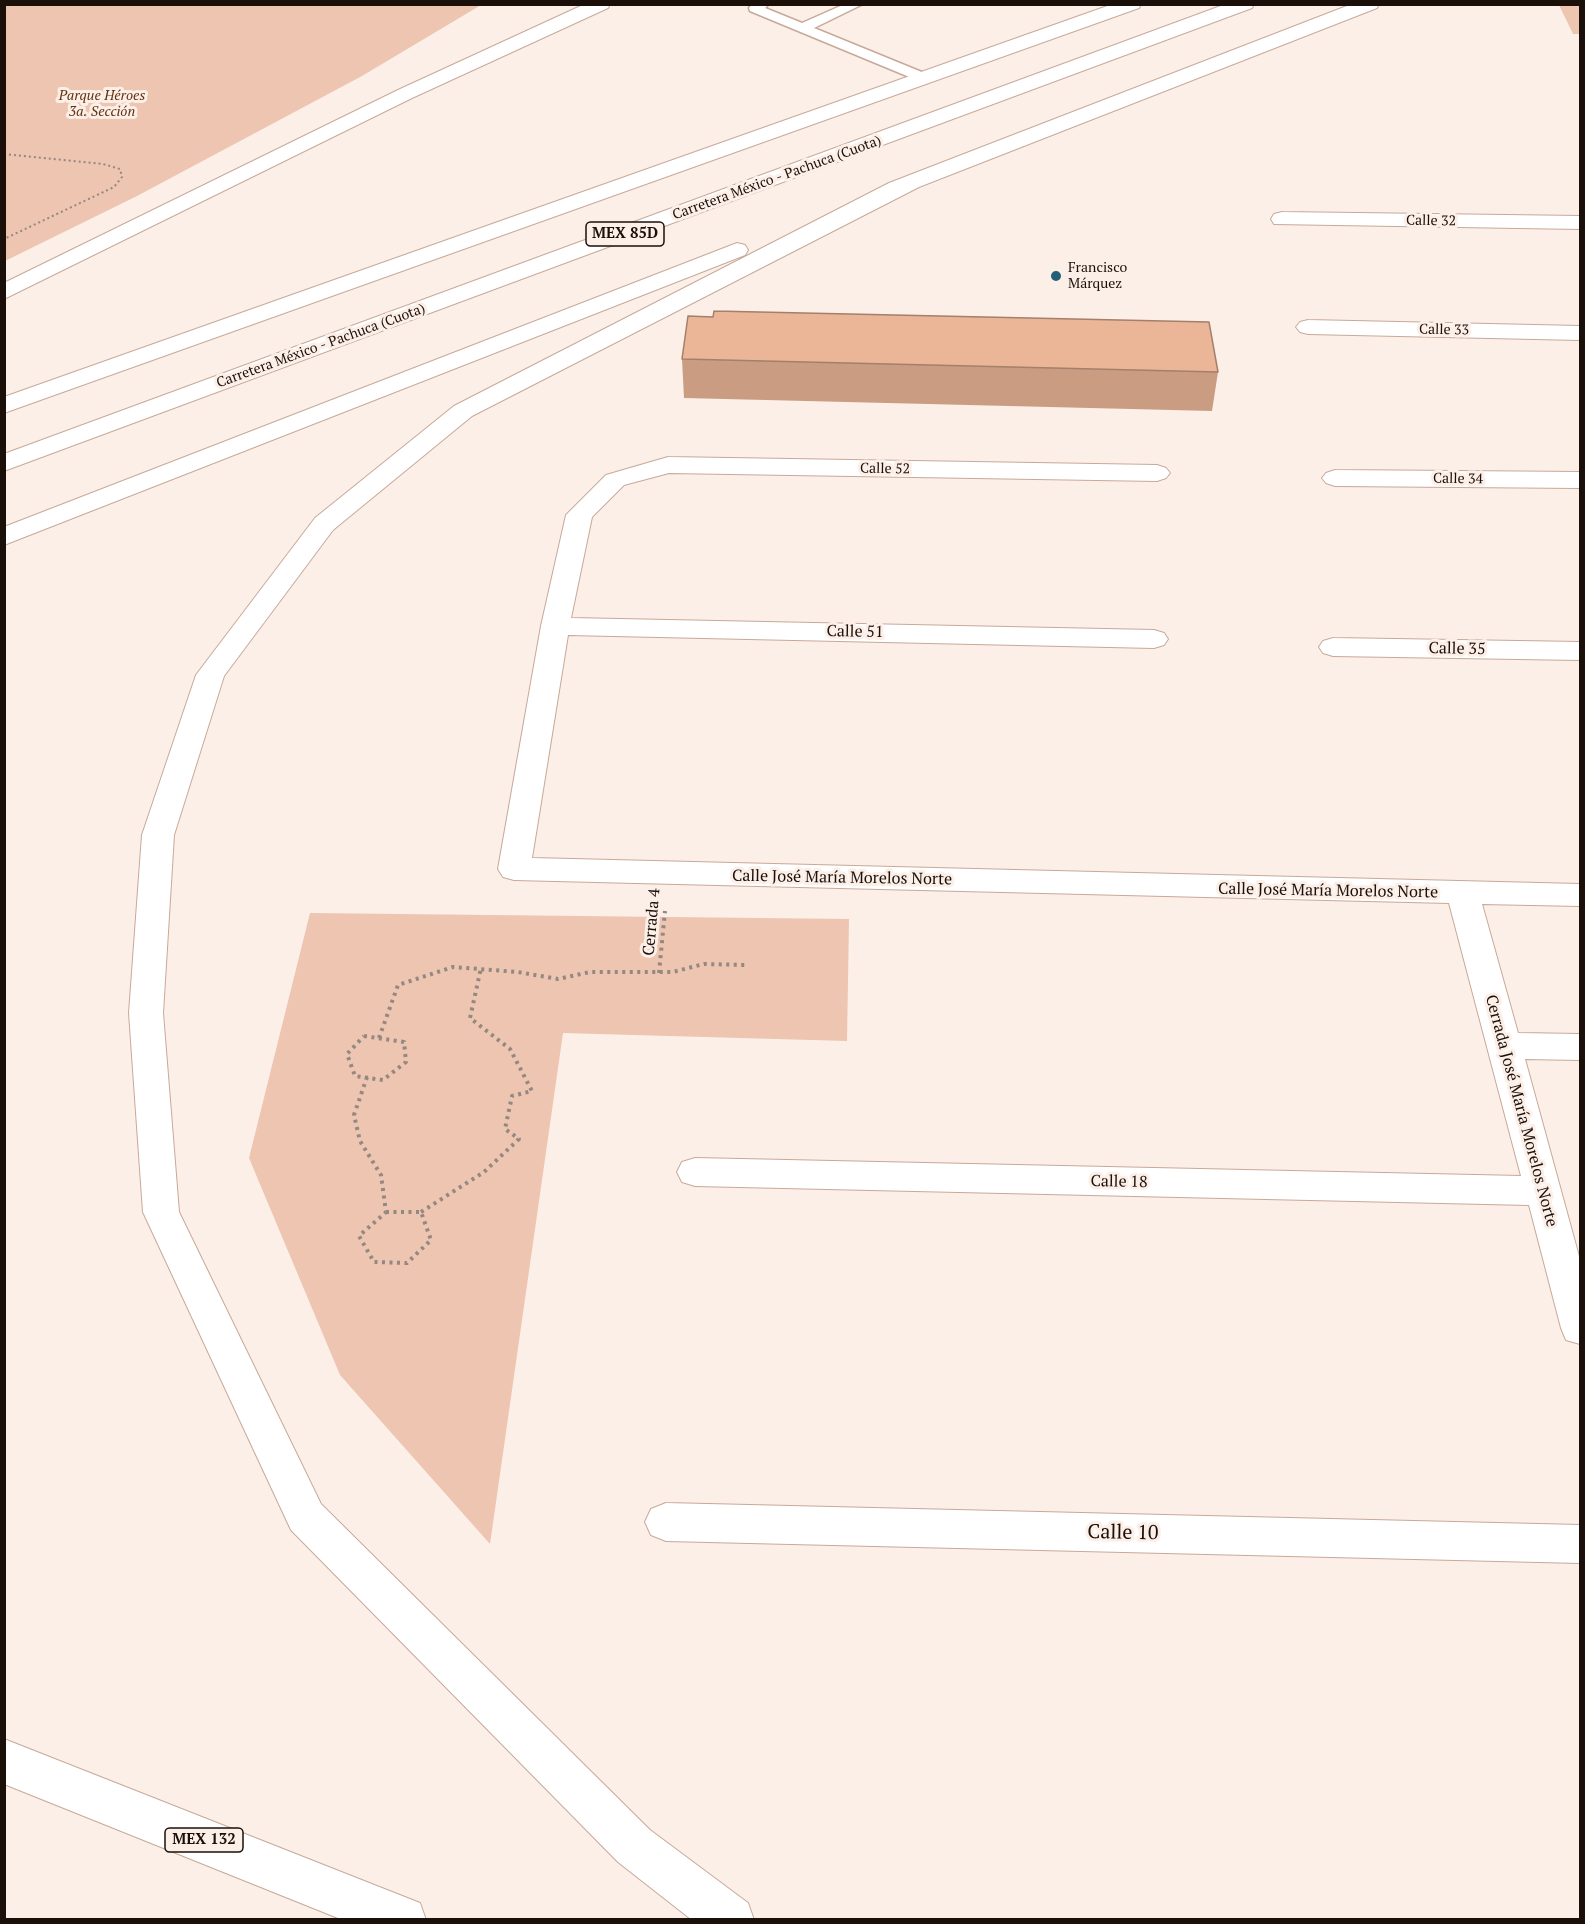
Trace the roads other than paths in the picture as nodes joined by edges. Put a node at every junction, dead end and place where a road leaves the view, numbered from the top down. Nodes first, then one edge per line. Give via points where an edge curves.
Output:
1 (559, 4) edge
2 (601, 4) edge
3 (764, 4) edge
4 (857, 4) edge
5 (1132, 4) edge
6 (1245, 4) edge
7 (1370, 4) edge
8 (804, 27) junction
9 (924, 78) junction
10 (405, 94) junction
11 (918, 179) junction
12 (1282, 219) dead end
13 (1581, 223) edge
14 (4, 292) edge
15 (1308, 327) dead end
16 (1581, 333) edge
17 (4, 406) edge
18 (4, 463) edge
19 (1157, 473) dead end
20 (1335, 478) dead end
21 (615, 480) joint
22 (1581, 480) edge
23 (4, 537) edge
24 (555, 626) junction
25 (1154, 639) dead end
26 (1333, 647) dead end
27 (1581, 651) edge
28 (1463, 894) junction
29 (1581, 895) edge
30 (1504, 1046) junction
31 (1581, 1047) edge
32 (695, 1172) dead end
33 (1543, 1191) junction
34 (1581, 1328) edge
35 (666, 1522) dead end
36 (1581, 1544) edge
37 (4, 1761) edge
38 (403, 1920) edge
39 (731, 1920) edge

1 - 10 main road
2 - 10 main road
3 - 8 lane via 755,8
4 - 8 lane
5 - 9 main road, MEX 85D
6 - 18 main road, Carretera México - Pachuca (Cuota) / MEX 85D
7 - 11 main road
8 - 9 lane
9 - 17 main road, MEX 85D
10 - 14 main road
11 - 23 main road
11 - 39 main road via 463,411 324,524 210,675 158,835 146,1012 161,1212 306,1517 634,1846
12 - 13 main road, Calle 32
15 - 16 main road, Calle 33
19 - 21 main road, Calle 52 via 668,465
20 - 22 main road, Calle 34
21 - 24 main road, Calle José María Morelos Norte via 579,515
24 - 25 main road, Calle 51
24 - 28 main road, Calle José María Morelos Norte via 514,869
26 - 27 main road, Calle 35
28 - 29 main road, Calle José María Morelos Norte
28 - 30 main road, Cerrada José María Morelos Norte
30 - 31 main road
30 - 33 main road, Cerrada José María Morelos Norte
32 - 33 main road, Calle 18
33 - 34 main road, Cerrada José María Morelos Norte
35 - 36 main road, Calle 10
37 - 38 main road, MEX 132

